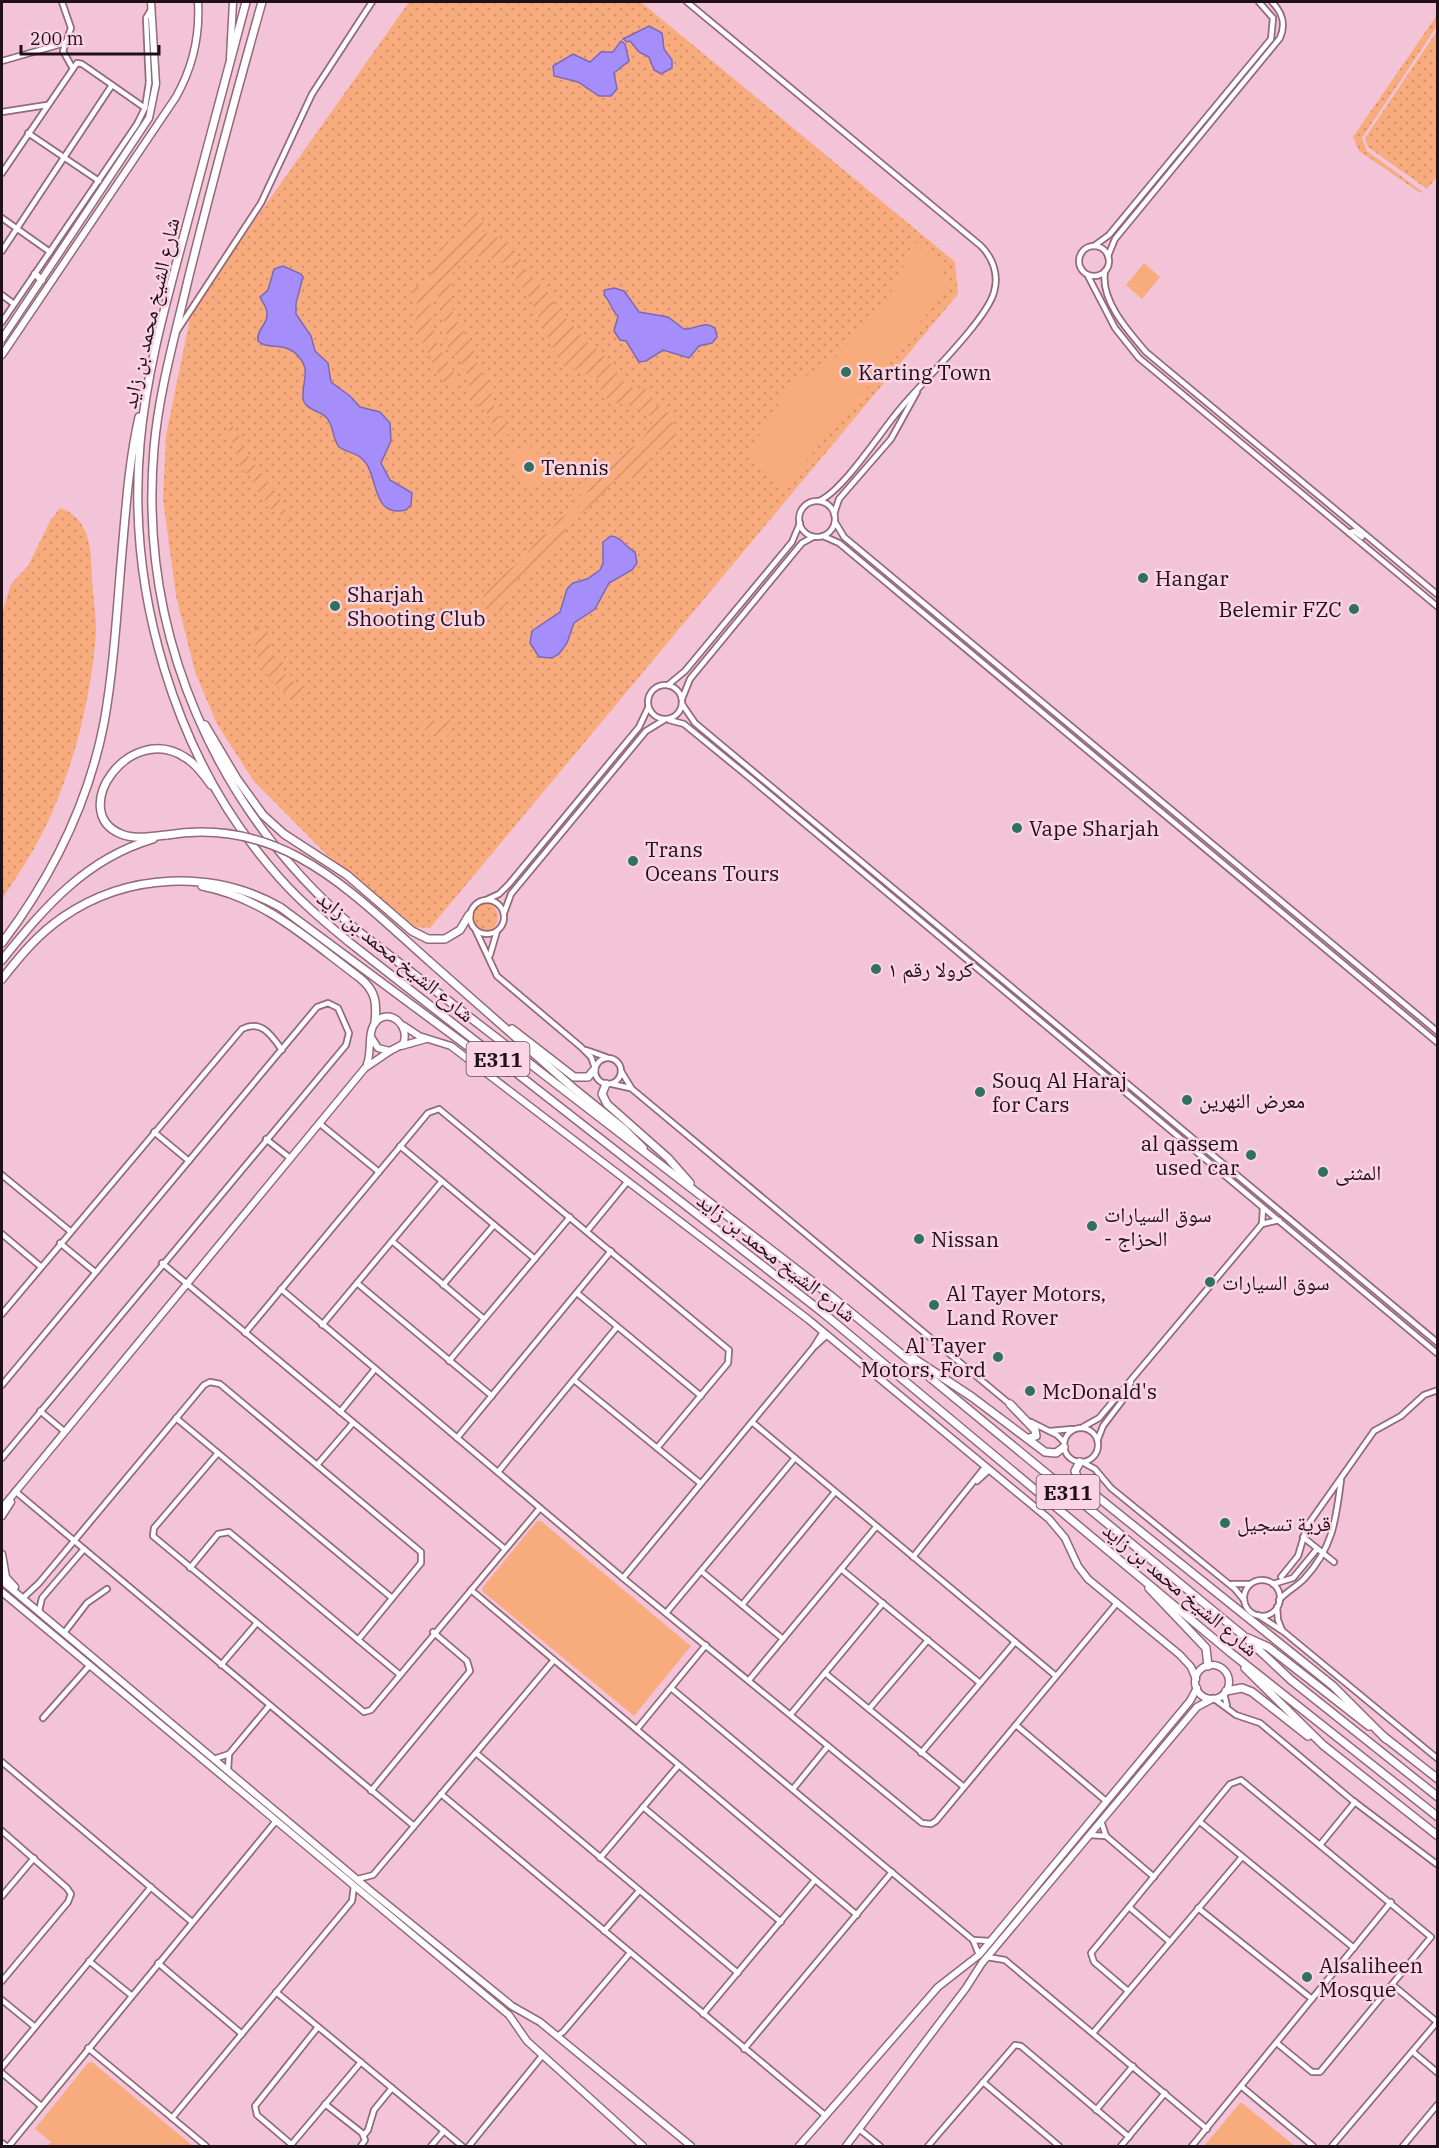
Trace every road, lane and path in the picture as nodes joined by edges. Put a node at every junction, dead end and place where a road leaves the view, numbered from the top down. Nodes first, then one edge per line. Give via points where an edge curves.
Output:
1 (62, 2) edge
2 (198, 2) edge
3 (234, 2) edge
4 (246, 2) edge
5 (262, 2) edge
6 (372, 2) edge
7 (687, 2) edge
8 (1259, 2) edge
9 (1272, 2) edge
10 (151, 5) edge
11 (65, 43) junction
12 (2, 61) edge
13 (230, 63) junction
14 (72, 67) junction
15 (149, 82) junction
16 (112, 85) junction
17 (156, 91) junction
18 (47, 105) junction
19 (145, 108) junction
20 (2, 112) edge
21 (28, 133) junction
22 (64, 157) junction
23 (2, 173) edge
24 (99, 180) junction
25 (2, 218) edge
26 (17, 229) junction
27 (1094, 246) junction
28 (2, 251) edge
29 (50, 252) junction
30 (1108, 256) junction
31 (1106, 272) junction
32 (1088, 276) junction
33 (33, 277) junction
34 (41, 282) junction
35 (2, 296) edge
36 (14, 304) junction
37 (2, 322) edge
38 (175, 336) junction
39 (2, 339) edge
40 (2, 355) edge
41 (148, 379) junction
42 (921, 385) junction
43 (819, 501) junction
44 (834, 514) junction
45 (835, 522) junction
46 (800, 523) junction
47 (1348, 533) junction
48 (823, 536) junction
49 (813, 537) junction
50 (1382, 549) junction
51 (1437, 595) edge
52 (1437, 607) edge
53 (668, 685) junction
54 (682, 702) junction
55 (648, 708) junction
56 (194, 710) junction
57 (666, 720) junction
58 (223, 799) junction
59 (167, 835) junction
60 (845, 848) junction
61 (838, 853) junction
62 (173, 881) junction
63 (486, 900) junction
64 (504, 913) junction
65 (469, 915) junction
66 (1297, 915) junction
67 (1292, 921) junction
68 (476, 931) junction
69 (497, 931) junction
70 (2, 944) edge
71 (489, 957) junction
72 (2, 960) edge
73 (2, 979) edge
74 (375, 1023) junction
75 (498, 1023) junction
76 (404, 1026) junction
77 (1437, 1032) edge
78 (371, 1037) junction
79 (430, 1039) junction
80 (1437, 1043) edge
81 (400, 1047) junction
82 (581, 1047) junction
83 (282, 1050) junction
84 (1087, 1050) junction
85 (390, 1051) junction
86 (1082, 1056) junction
87 (607, 1057) junction
88 (365, 1068) junction
89 (594, 1069) junction
90 (621, 1071) junction
91 (608, 1084) junction
92 (534, 1089) junction
93 (632, 1089) junction
94 (319, 1123) junction
95 (154, 1132) junction
96 (266, 1139) junction
97 (400, 1146) junction
98 (648, 1155) junction
99 (290, 1158) junction
100 (189, 1161) junction
101 (379, 1172) junction
102 (2, 1175) edge
103 (442, 1181) junction
104 (628, 1181) junction
105 (695, 1190) junction
106 (1262, 1206) junction
107 (570, 1217) junction
108 (1279, 1220) junction
109 (1262, 1224) junction
110 (494, 1225) junction
111 (70, 1231) junction
112 (587, 1231) junction
113 (2, 1234) edge
114 (392, 1241) junction
115 (60, 1243) junction
116 (611, 1251) junction
117 (535, 1258) junction
118 (162, 1263) junction
119 (40, 1266) junction
120 (95, 1272) junction
121 (186, 1283) junction
122 (357, 1283) junction
123 (443, 1285) junction
124 (281, 1289) junction
125 (577, 1293) junction
126 (2, 1299) edge
127 (8, 1305) junction
128 (2, 1314) edge
129 (484, 1319) junction
130 (322, 1324) junction
131 (617, 1327) junction
132 (245, 1333) junction
133 (825, 1333) junction
134 (889, 1343) junction
135 (1437, 1343) edge
136 (1437, 1354) edge
137 (449, 1361) junction
138 (375, 1369) junction
139 (1137, 1372) junction
140 (574, 1380) junction
141 (2, 1384) edge
142 (1437, 1390) edge
143 (492, 1395) junction
144 (701, 1396) junction
145 (1010, 1404) junction
146 (40, 1411) junction
147 (340, 1412) junction
148 (176, 1418) junction
149 (752, 1422) junction
150 (353, 1423) junction
151 (1083, 1427) junction
152 (1074, 1429) junction
153 (64, 1431) junction
154 (1048, 1431) junction
155 (457, 1438) junction
156 (1028, 1438) junction
157 (1098, 1439) junction
158 (1064, 1445) junction
159 (657, 1448) junction
160 (1097, 1452) junction
161 (218, 1453) junction
162 (2, 1458) edge
163 (795, 1458) junction
164 (1081, 1462) junction
165 (317, 1465) junction
166 (987, 1469) junction
167 (498, 1473) junction
168 (1098, 1473) junction
169 (1342, 1477) junction
170 (700, 1483) junction
171 (15, 1491) junction
172 (835, 1492) junction
173 (3, 1504) edge
174 (540, 1508) junction
175 (2, 1516) edge
176 (876, 1527) junction
177 (1303, 1537) junction
178 (74, 1540) junction
179 (67, 1549) junction
180 (84, 1549) junction
181 (1317, 1549) junction
182 (505, 1550) junction
183 (1322, 1553) junction
184 (2, 1554) edge
185 (77, 1557) junction
186 (913, 1557) junction
187 (1334, 1562) dead end
188 (190, 1569) junction
189 (841, 1569) junction
190 (701, 1570) junction
191 (1281, 1577) dead end
192 (623, 1578) junction
193 (2, 1581) edge
194 (1144, 1581) junction
195 (1230, 1584) junction
196 (1250, 1584) junction
197 (1273, 1584) junction
198 (107, 1589) dead end
199 (471, 1590) junction
200 (2, 1592) edge
201 (22, 1596) junction
202 (392, 1598) junction
203 (1244, 1600) junction
204 (883, 1603) junction
205 (1117, 1603) junction
206 (1278, 1603) junction
207 (742, 1605) junction
208 (39, 1611) junction
209 (666, 1613) junction
210 (1258, 1615) junction
211 (256, 1624) junction
212 (434, 1632) junction
213 (1284, 1632) junction
214 (64, 1633) junction
215 (1245, 1637) junction
216 (783, 1639) junction
217 (358, 1640) junction
218 (928, 1640) junction
219 (62, 1642) junction
220 (1015, 1642) junction
221 (706, 1645) junction
222 (87, 1653) junction
223 (1231, 1653) junction
224 (1182, 1657) junction
225 (554, 1660) junction
226 (90, 1665) junction
227 (221, 1665) junction
228 (1206, 1666) junction
229 (825, 1673) junction
230 (399, 1674) junction
231 (1056, 1676) junction
232 (1196, 1679) junction
233 (749, 1680) junction
234 (980, 1683) junction
235 (671, 1688) junction
236 (1197, 1688) junction
237 (1225, 1692) junction
238 (1213, 1698) junction
239 (269, 1706) junction
240 (868, 1709) junction
241 (1228, 1709) junction
242 (791, 1714) junction
243 (43, 1718) dead end
244 (1016, 1725) junction
245 (637, 1729) junction
246 (1386, 1739) junction
247 (1323, 1745) junction
248 (828, 1746) junction
249 (1152, 1746) junction
250 (921, 1752) junction
251 (476, 1753) junction
252 (229, 1754) junction
253 (214, 1759) junction
254 (1437, 1759) edge
255 (2, 1762) edge
256 (1148, 1764) junction
257 (678, 1766) junction
258 (228, 1770) junction
259 (1437, 1779) edge
260 (964, 1787) junction
261 (793, 1789) junction
262 (371, 1791) junction
263 (441, 1794) junction
264 (1437, 1797) edge
265 (1106, 1801) junction
266 (1355, 1802) junction
267 (643, 1807) junction
268 (1437, 1817) edge
269 (1101, 1820) junction
270 (276, 1821) junction
271 (1200, 1822) junction
272 (414, 1826) junction
273 (2, 1831) edge
274 (1089, 1835) junction
275 (1106, 1836) junction
276 (1437, 1836) edge
277 (1320, 1845) junction
278 (1242, 1857) junction
279 (34, 1858) junction
280 (600, 1858) junction
281 (1437, 1865) edge
282 (892, 1872) junction
283 (373, 1875) junction
284 (1154, 1876) junction
285 (356, 1878) junction
286 (815, 1880) junction
287 (354, 1886) junction
288 (151, 1887) junction
289 (639, 1891) junction
290 (369, 1894) junction
291 (2, 1896) edge
292 (352, 1901) junction
293 (1391, 1902) junction
294 (1129, 1907) junction
295 (1198, 1908) junction
296 (856, 1915) junction
297 (192, 1922) junction
298 (781, 1922) junction
299 (604, 1931) junction
300 (973, 1940) junction
301 (990, 1941) junction
302 (1000, 1942) junction
303 (1170, 1942) junction
304 (1354, 1948) junction
305 (630, 1953) junction
306 (979, 1955) junction
307 (987, 1957) junction
308 (1005, 1960) junction
309 (89, 1961) junction
310 (158, 1963) junction
311 (738, 1973) junction
312 (2, 1981) edge
313 (1394, 1986) junction
314 (1128, 1991) junction
315 (276, 1992) junction
316 (131, 1995) junction
317 (1312, 1999) junction
318 (2, 2000) edge
319 (521, 2012) junction
320 (703, 2014) junction
321 (515, 2021) junction
322 (1437, 2021) edge
323 (35, 2027) junction
324 (318, 2027) junction
325 (1094, 2033) junction
326 (242, 2034) junction
327 (559, 2037) junction
328 (1278, 2044) junction
329 (88, 2048) junction
330 (744, 2049) junction
331 (1413, 2052) junction
332 (542, 2058) junction
333 (360, 2062) junction
334 (1133, 2066) junction
335 (2, 2067) edge
336 (2, 2073) edge
337 (1437, 2073) edge
338 (983, 2082) junction
339 (1242, 2087) junction
340 (392, 2088) junction
341 (1165, 2093) junction
342 (325, 2104) junction
343 (1437, 2104) edge
344 (41, 2106) junction
345 (1096, 2110) junction
346 (826, 2116) junction
347 (172, 2118) junction
348 (859, 2129) junction
349 (1207, 2129) junction
350 (444, 2131) junction
351 (364, 2135) junction
352 (1129, 2137) junction
353 (2, 2143) edge
354 (290, 2145) edge
355 (7, 2146) edge
356 (207, 2146) edge
357 (361, 2146) edge
358 (431, 2146) edge
359 (462, 2146) edge
360 (469, 2146) edge
361 (643, 2146) edge
362 (691, 2146) edge
363 (799, 2146) edge
364 (846, 2146) edge
365 (880, 2146) edge
366 (928, 2146) edge
367 (1059, 2146) edge
368 (1121, 2146) edge
369 (1192, 2146) edge
370 (1313, 2146) edge
371 (1332, 2146) edge
372 (1403, 2146) edge

1 - 11 street via 71,28
2 - 40 main road via 197,42 180,91
3 - 13 main road
4 - 13 highway, شارع الشيخ محمد بن زايد / E311
5 - 38 highway, شارع الشيخ محمد بن زايد / E311 via 216,165
6 - 38 street via 312,94 261,203
7 - 42 street via 981,246 991,259 996,283 992,299
8 - 27 street via 1273,18 1271,39 1109,235
9 - 30 street via 1284,23 1280,38 1112,242
10 - 15 street via 146,16
10 - 17 main road
11 - 12 street
11 - 14 street via 63,53
13 - 41 highway, شارع الشيخ محمد بن زايد / E311
14 - 16 street via 82,64
14 - 18 street
15 - 17 street
15 - 19 street
16 - 19 street
16 - 22 street
17 - 34 main road via 143,130
18 - 20 street
18 - 21 street
19 - 24 street
21 - 22 street
21 - 23 street
22 - 24 street
22 - 26 street
24 - 29 street
25 - 26 street
26 - 28 street
26 - 29 street
27 - 30 street
27 - 32 street via 1083,250 1078,258 1079,266
29 - 33 street
30 - 31 street
31 - 32 street
31 - 50 street via 1105,287 1114,308 1146,352
32 - 47 street via 1115,328 1139,358
33 - 34 main road
33 - 36 street
34 - 39 main road
35 - 36 street
36 - 37 street
38 - 56 highway, شارع الشيخ محمد بن زايد / E311 via 156,427 153,515 157,571 167,625
41 - 58 highway, شارع الشيخ محمد بن زايد / E311 via 138,487 146,593 174,697
41 - 70 highway via 130,466 110,684 99,743 63,846
42 - 43 street via 836,489
42 - 44 street via 898,429 839,499
43 - 44 street
43 - 46 street via 806,506 800,513
44 - 45 street
45 - 48 street
45 - 66 street via 844,537
46 - 49 street
46 - 53 street via 792,542 685,671
47 - 50 street via 1354,531
47 - 52 street
48 - 49 street
48 - 67 street via 839,543
49 - 54 street via 799,547 690,679
50 - 51 street
53 - 54 street via 675,688
53 - 55 street via 657,686 650,693
54 - 57 street via 678,714
54 - 60 street via 695,723
55 - 57 street via 654,717
55 - 63 street via 639,727 505,890
56 - 65 highway via 263,815 284,834 334,866 412,931 428,939 445,939 460,930
56 - 98 highway, شارع الشيخ محمد بن زايد / E311 via 245,806 268,840 309,887 395,961
57 - 61 street via 688,727
57 - 64 street via 650,728 632,749 511,894
58 - 59 highway via 196,767 178,753 156,748 129,756 114,770 104,788 101,807 105,819 124,835
58 - 92 highway, شارع الشيخ محمد بن زايد / E311 via 257,851 298,898
59 - 72 highway via 115,854 77,878 52,900
59 - 75 highway, bridge via 239,835 296,854 335,878
60 - 61 street
60 - 84 street
61 - 86 street
62 - 73 highway via 123,889 77,908 36,939
62 - 74 highway via 239,896 283,920 368,986 376,1003
62 - 92 highway via 229,886 280,907 466,1045
63 - 64 street via 499,904
63 - 65 street via 474,905
64 - 69 street
65 - 68 street
66 - 67 street via 1291,916
66 - 77 street
67 - 80 street
68 - 69 street
68 - 71 street
69 - 71 street
71 - 82 street via 501,980
74 - 76 main road via 390,1017
74 - 78 main road
75 - 89 highway via 574,1077 588,1077
75 - 98 highway via 624,1129
76 - 79 main road
76 - 81 main road via 405,1040
78 - 85 main road via 378,1048
78 - 88 main road
79 - 81 main road
79 - 104 main road via 451,1046
81 - 85 main road
82 - 87 street
82 - 89 street via 591,1057
83 - 95 street via 263,1028 242,1029
83 - 96 street via 320,1005 335,1006 346,1026 342,1049
83 - 100 street
84 - 86 street via 1088,1054
84 - 135 street
85 - 88 main road
86 - 106 street
87 - 89 street via 599,1060
87 - 90 street via 615,1059
88 - 94 main road
89 - 91 street via 597,1079
90 - 91 street via 618,1079
90 - 93 street
91 - 93 street
91 - 105 highway via 603,1091 605,1101 668,1158
92 - 194 highway, شارع الشيخ محمد بن زايد / E311 via 822,1312
93 - 145 street
94 - 99 main road
94 - 101 street
95 - 100 street
95 - 111 street
96 - 99 street
96 - 118 street
97 - 101 street
97 - 103 street
97 - 107 street via 428,1113 442,1110
98 - 105 highway, شارع الشيخ محمد بن زايد / E311
99 - 121 main road
100 - 120 street
101 - 124 street
102 - 111 street
103 - 110 street
103 - 114 street
104 - 112 street
104 - 133 main road
105 - 134 highway, شارع الشيخ محمد بن زايد / E311
106 - 108 street
106 - 109 street
107 - 112 street
107 - 117 street
108 - 109 street
108 - 136 street
109 - 139 street
110 - 117 street
110 - 123 street
111 - 115 street
112 - 116 street
113 - 119 street
114 - 122 street
114 - 123 street
115 - 119 street
115 - 120 street
116 - 125 street
116 - 144 street via 729,1350 730,1361
117 - 129 street
118 - 121 street
118 - 146 street
119 - 127 street
120 - 141 street
121 - 132 street
121 - 153 main road
122 - 130 street
122 - 137 street
123 - 129 street
124 - 130 street
124 - 132 street
125 - 131 street
125 - 143 street
126 - 127 street
127 - 128 street
129 - 137 street
130 - 138 street
131 - 140 street
131 - 144 street
132 - 147 street
133 - 149 street
133 - 166 main road
134 - 156 highway
134 - 215 highway, شارع الشيخ محمد بن زايد / E311
137 - 143 street
138 - 147 street
138 - 155 street
139 - 151 street via 1099,1418
139 - 157 street
140 - 159 street
140 - 167 street
142 - 169 street via 1377,1428
143 - 155 street
144 - 159 street
145 - 154 street
145 - 156 highway via 1035,1430 1034,1438
146 - 153 street
146 - 162 street
147 - 150 street
148 - 161 street
148 - 165 street via 204,1385 217,1383
148 - 178 street
149 - 163 street
149 - 170 street
150 - 165 street
150 - 182 street
151 - 152 street
151 - 157 street
152 - 154 street
152 - 158 street
153 - 171 main road
154 - 158 street
155 - 167 street
156 - 158 highway via 1049,1453 1056,1453
157 - 160 street
158 - 164 street via 1071,1459
159 - 170 street
160 - 164 street via 1091,1460
160 - 168 street
161 - 188 street via 153,1531 155,1538
161 - 202 street
163 - 172 street
163 - 190 street
164 - 168 street
164 - 246 highway via 1075,1471 1079,1482 1333,1686
165 - 202 street via 421,1552 421,1563
166 - 186 street
166 - 205 main road via 1053,1523 1082,1573
167 - 174 street
168 - 195 street via 1111,1488
169 - 177 street
169 - 183 street via 1334,1529
170 - 192 street
171 - 173 main road
171 - 175 main road
171 - 178 street
172 - 176 street
172 - 207 street
174 - 182 street
174 - 192 street
176 - 186 street
176 - 189 street
177 - 181 street
177 - 191 street via 1298,1557
178 - 179 street
178 - 180 street
179 - 185 street
179 - 201 street
180 - 185 street
180 - 227 street
181 - 183 street
181 - 197 street via 1290,1580
182 - 199 street
183 - 187 street
183 - 206 street
184 - 201 main road via 6,1577
185 - 208 street via 41,1600
186 - 220 street
188 - 211 street
188 - 217 street via 218,1534 229,1532
189 - 204 street
189 - 216 street
190 - 207 street
190 - 209 street
192 - 209 street
193 - 201 main road
194 - 223 highway, شارع الشيخ محمد بن زايد / E311
194 - 228 highway via 1160,1603 1206,1648
195 - 196 street
195 - 203 street
196 - 197 street via 1262,1580
196 - 203 street
197 - 206 street
198 - 214 street via 87,1603
199 - 212 street
199 - 225 street
200 - 219 main road
201 - 208 main road
202 - 217 street
203 - 210 street via 1249,1610
204 - 218 street
204 - 229 street
205 - 224 main road
205 - 231 street
206 - 210 street via 1269,1614
206 - 213 street via 1278,1620
207 - 216 street
208 - 214 main road
209 - 221 street
210 - 213 street
211 - 227 street
211 - 230 street via 362,1712 371,1710
212 - 230 street
212 - 262 street via 467,1661 470,1671
213 - 254 street
214 - 222 main road
215 - 246 highway via 1268,1647
215 - 264 highway, شارع الشيخ محمد بن زايد / E311 via 1299,1686
216 - 233 street
217 - 230 street
218 - 234 street
218 - 240 street
219 - 222 main road via 66,1640
219 - 226 main road
220 - 231 street
220 - 234 street
221 - 233 street
221 - 235 street
222 - 253 main road
223 - 247 highway
223 - 268 highway, شارع الشيخ محمد بن زايد / E311
224 - 228 main road via 1194,1665
224 - 232 main road
225 - 245 street
225 - 251 street
226 - 243 street
226 - 270 main road
227 - 239 street
228 - 232 main road
228 - 237 main road via 1218,1666 1226,1672 1229,1681
229 - 240 street
229 - 242 street
231 - 244 street
232 - 236 main road
233 - 242 street
234 - 250 street
235 - 245 street
235 - 261 street
236 - 238 main road via 1204,1697
236 - 249 main road
237 - 238 main road
237 - 241 street
237 - 247 highway via 1242,1688 1252,1692
238 - 241 street
238 - 256 main road via 1197,1707
239 - 252 street
239 - 262 street
240 - 250 street
241 - 266 street via 1260,1724
242 - 248 street
244 - 260 street
244 - 265 street
245 - 257 street
246 - 259 highway
247 - 276 highway
248 - 260 street via 925,1824 936,1821
248 - 261 street
249 - 256 main road via 1155,1750
249 - 265 main road
250 - 260 street
251 - 263 street
251 - 280 street
252 - 253 street
252 - 258 street
253 - 258 main road
255 - 288 street
256 - 269 main road
257 - 267 street
257 - 286 street
258 - 285 main road
261 - 282 street
262 - 272 street
263 - 272 street
263 - 299 street
265 - 301 main road
266 - 277 street
266 - 281 street
267 - 280 street
267 - 298 street
269 - 274 main road
269 - 275 street
270 - 287 main road
270 - 297 street
271 - 277 street via 1230,1784 1241,1780
271 - 278 street
271 - 284 street
272 - 283 street
273 - 279 street
274 - 275 street
274 - 302 main road
275 - 284 street
277 - 293 street
278 - 295 street
278 - 304 street
279 - 291 street
279 - 312 street via 67,1888 70,1897
280 - 289 street
282 - 296 street
282 - 300 street
283 - 285 street
283 - 290 street
284 - 294 street
285 - 290 main road
286 - 296 street
286 - 298 street
287 - 290 main road
287 - 292 street
288 - 297 street
288 - 309 street
289 - 299 street
289 - 311 street
290 - 292 street
290 - 319 main road
290 - 321 main road
292 - 315 street
293 - 304 street
293 - 313 street via 1431,1937
294 - 303 street
294 - 314 street via 1091,1956
295 - 303 street
295 - 317 street
296 - 330 street
297 - 310 street
298 - 311 street
299 - 305 street
300 - 301 street
300 - 306 street
301 - 306 main road
302 - 307 main road
302 - 308 street
303 - 314 street
304 - 317 street
305 - 320 street
305 - 327 street
306 - 346 main road via 938,1987
307 - 308 street
307 - 348 main road
308 - 325 street
309 - 316 street
309 - 323 street
310 - 316 street
310 - 326 street
311 - 320 street
313 - 322 street
313 - 328 street via 1320,2072 1312,2073
314 - 325 street
315 - 324 street
315 - 326 street
316 - 329 street
317 - 328 street
318 - 323 street
319 - 321 main road
319 - 327 main road
320 - 330 street
321 - 332 main road
322 - 331 street
323 - 335 street
324 - 333 street
324 - 354 street via 255,2106 258,2117
325 - 334 street
326 - 347 street
327 - 362 main road
328 - 339 street
329 - 344 street
329 - 347 street
330 - 346 street
331 - 337 street
331 - 371 street
332 - 360 street
332 - 361 main road
333 - 340 street
333 - 342 street
334 - 341 street
334 - 345 street
336 - 344 street
338 - 345 street via 1018,2045
338 - 366 street
338 - 367 street
339 - 349 street
339 - 370 street
340 - 350 street
340 - 351 street via 375,2109
341 - 349 street
341 - 352 street
342 - 351 street
342 - 354 street
343 - 372 street
344 - 355 street
345 - 352 street
346 - 363 main road
347 - 356 street
348 - 364 main road
348 - 365 street
349 - 369 street
350 - 358 street
350 - 359 street
351 - 357 street
352 - 368 street
353 - 355 street

